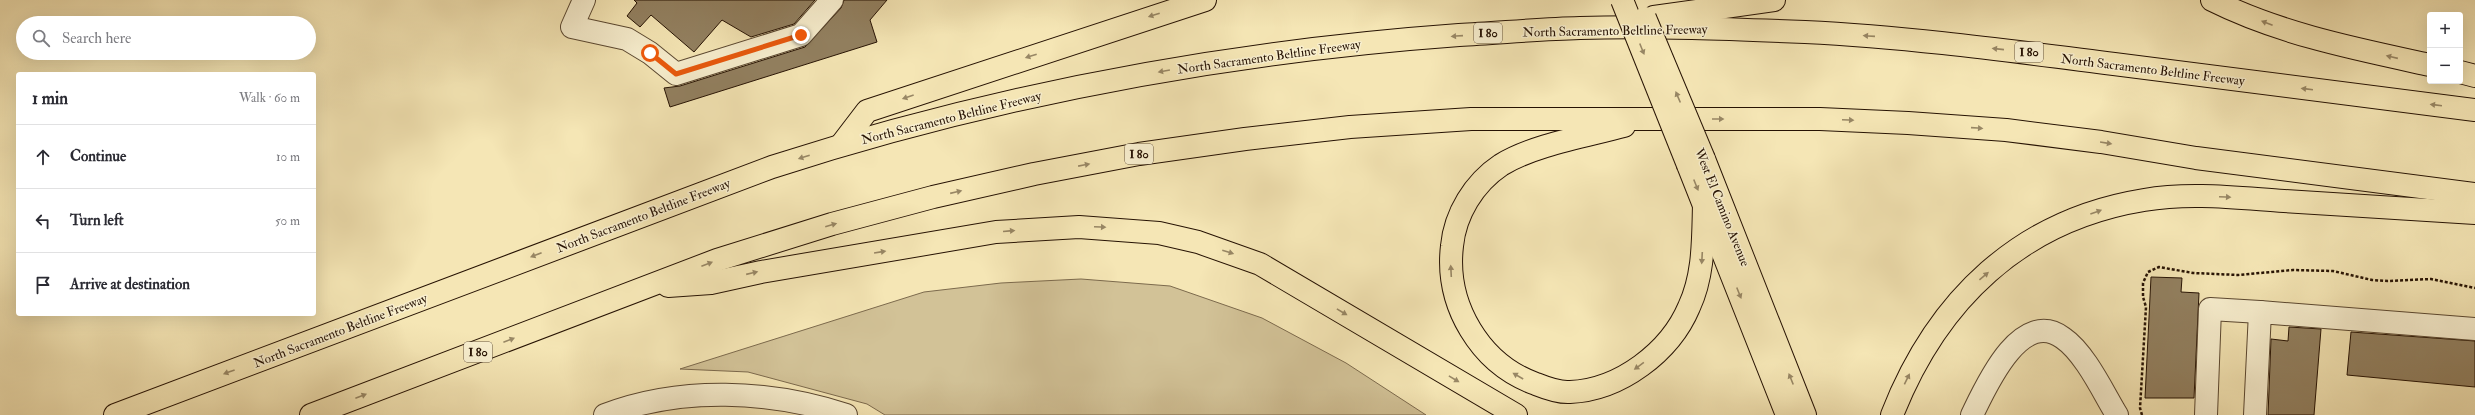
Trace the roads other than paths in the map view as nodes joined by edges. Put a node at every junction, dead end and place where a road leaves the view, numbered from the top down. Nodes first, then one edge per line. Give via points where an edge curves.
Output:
1 (584, 0) edge
2 (832, 0) edge
3 (1205, 0) edge
4 (1622, 0) edge
5 (1638, 0) edge
6 (1774, 0) edge
7 (2212, 0) edge
8 (1579, 28) junction
9 (2427, 64) edge
10 (2463, 73) edge
11 (2475, 76) edge
12 (2475, 110) edge
13 (1651, 119) junction
14 (841, 145) junction
15 (1696, 162) junction
16 (2475, 194) edge
17 (1704, 205) junction
18 (2475, 213) edge
19 (644, 288) junction
20 (2260, 312) junction
21 (2475, 329) edge
22 (115, 415) edge
23 (311, 415) edge
24 (605, 415) edge
25 (846, 415) edge
26 (1516, 415) edge
27 (1787, 415) edge
28 (1805, 415) edge
29 (1892, 415) edge
30 (1972, 415) edge
31 (2117, 415) edge
32 (2206, 415) edge
33 (2255, 415) edge

1 - 2 street via 572,27 627,39 676,74 801,35
3 -> 14 main road via 867,111
4 -> 15 main road, West El Camino Avenue, bridge
15 -> 5 main road, West El Camino Avenue, bridge
6 - 8 main road
9 -> 7 main road via 2325,42 2271,25
12 -> 8 main road, North Sacramento Beltline Freeway / I 80 via 2030,52 1916,40 1800,32
8 -> 14 main road, North Sacramento Beltline Freeway / I 80 via 1396,40 1212,62 1022,98 940,117
10 - 11 main road
13 -> 16 main road, I 80 via 1827,120 2006,130
17 -> 13 main road via 1702,266 1689,308 1672,336 1652,357 1633,371 1615,381 1592,388 1569,392 1546,388 1507,370 1474,336 1462,316 1455,294 1450,255 1455,227 1474,190 1500,166 1515,158
19 -> 13 main road, I 80 via 717,260 832,224 998,182 1139,154 1366,126 1471,119
14 -> 22 main road, North Sacramento Beltline Freeway / I 80 via 772,167
15 -> 17 main road, West El Camino Avenue
28 -> 15 main road, West El Camino Avenue
17 -> 27 main road, West El Camino Avenue
29 -> 18 main road via 1915,363 1932,334 1977,282 2008,256 2043,234 2105,209 2144,200 2208,196
23 -> 19 main road, I 80
19 -> 26 main road via 711,283 761,272 996,232 1079,227 1132,230 1198,242 1260,264
20 - 21 street
20 - 32 street via 2210,309
20 - 33 street
24 - 25 street via 666,400 713,395 753,396 792,401
30 - 31 street via 1991,376 2015,345 2032,332 2051,331 2064,338 2077,352

